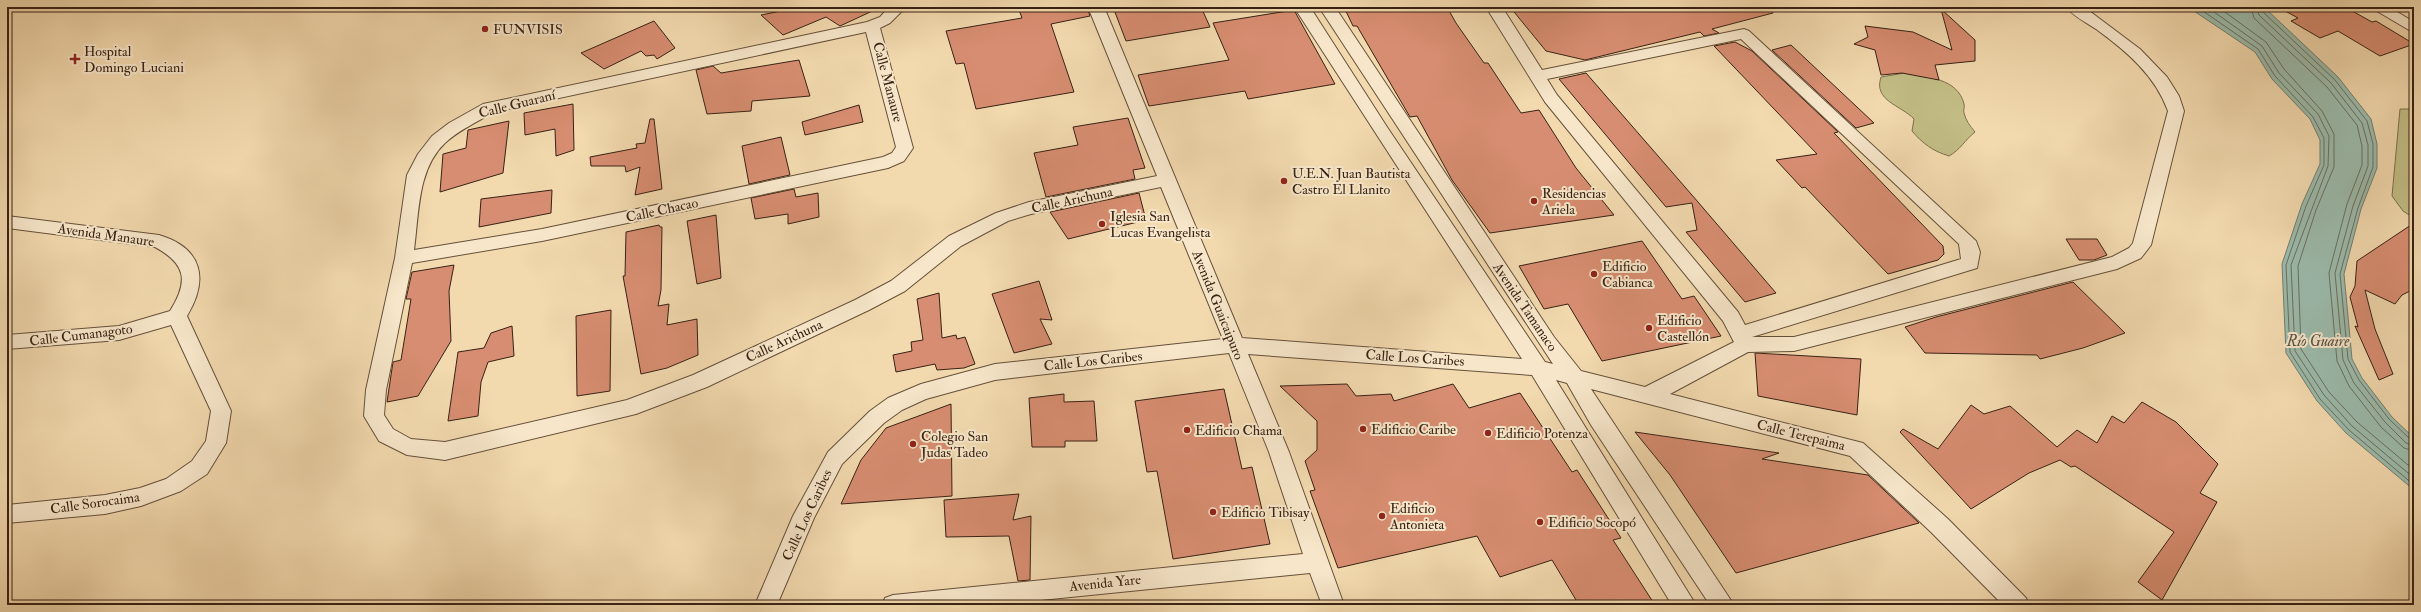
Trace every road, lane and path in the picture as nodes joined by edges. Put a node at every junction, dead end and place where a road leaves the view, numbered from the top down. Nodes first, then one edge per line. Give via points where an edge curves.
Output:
1 (898, 7) edge
2 (1096, 7) edge
3 (1302, 7) edge
4 (1328, 7) edge
5 (1494, 7) edge
6 (2074, 7) edge
7 (2378, 7) edge
8 (872, 26) junction
9 (2414, 28) edge
10 (1539, 76) junction
11 (903, 138) joint
12 (1166, 180) junction
13 (7, 222) edge
14 (404, 258) junction
15 (177, 316) junction
16 (1742, 340) junction
17 (7, 342) edge
18 (1234, 345) junction
19 (1538, 368) junction
20 (1574, 377) junction
21 (1646, 396) junction
22 (386, 435) joint
23 (7, 514) edge
24 (1316, 563) junction
25 (766, 605) edge
26 (893, 605) edge
27 (1333, 605) edge
28 (1685, 605) edge
29 (1723, 605) edge
30 (2018, 605) edge

1 - 8 street, Calle Guaraní via 885,20
2 - 12 street, Avenida Guaicaipuro
3 - 19 street, Avenida Tamanaco
4 - 20 street, Avenida Tamanaco via 1547,342
5 - 10 street
6 - 16 street via 2145,61 2159,75 2173,97 2176,111 2142,244 2135,253 2117,262 1794,344
7 - 9 street
8 - 11 street, Calle Manaure
8 - 14 street, Calle Guaraní via 490,108 472,116 438,140 424,158 416,175
10 - 16 street via 1551,98 1731,317
10 - 16 street via 1744,34 1967,241 1972,252 1970,263
11 - 14 street, Calle Chacao via 905,148 898,157 888,162 542,235
12 - 18 street, Avenida Guaicaipuro
12 - 22 street, Calle Arichuna via 1029,208 1002,217 955,240 898,286 862,305 700,381 629,408 445,451 407,447
13 - 15 street, Avenida Manaure via 159,241 177,250 188,266 193,284
14 - 22 street, Calle Guaraní via 376,390 374,416
15 - 17 street, Calle Cumanagoto via 119,333
15 - 23 street, Calle Sorocaima via 221,411 222,425 217,443 204,460 187,477 163,491 130,500
16 - 21 street via 1708,366
18 - 19 street, Calle Los Caribes
18 - 24 street, Avenida Guaicaipuro via 1279,452
18 - 25 street, Calle Los Caribes via 995,372 921,392 895,404 877,417 835,458 804,516
19 - 20 street, Calle Los Caribes
19 - 28 street, Avenida Tamanaco
20 - 21 street, Calle Terepaima
20 - 29 street, Avenida Tamanaco via 1598,419
21 - 30 street, Calle Terepaima via 1856,449 1940,526
24 - 26 street, Avenida Yare
24 - 27 street, Avenida Guaicaipuro

